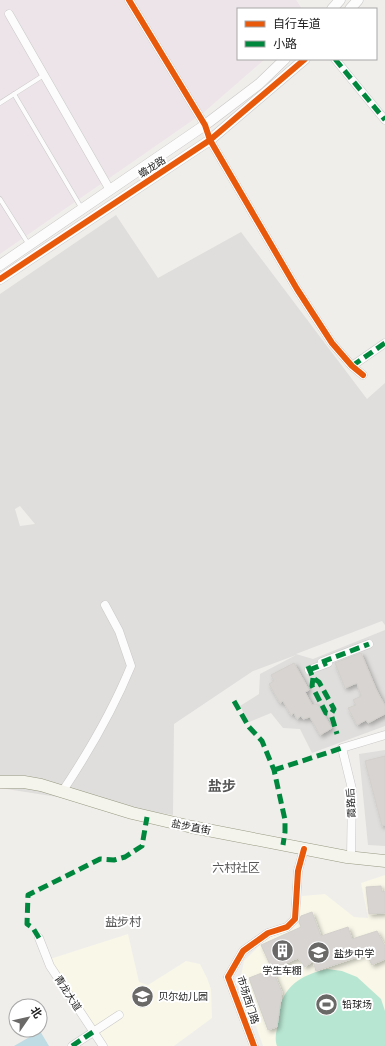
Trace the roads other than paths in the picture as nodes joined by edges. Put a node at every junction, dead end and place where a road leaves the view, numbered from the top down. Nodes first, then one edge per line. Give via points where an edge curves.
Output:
1 (129, 0) edge
2 (340, 0) edge
3 (358, 0) edge
4 (333, 8) edge
5 (351, 8) edge
6 (9, 14) dead end
7 (284, 60) edge
8 (304, 60) edge
9 (336, 60) edge
10 (44, 75) junction
11 (14, 94) junction
12 (0, 103) edge
13 (385, 120) edge
14 (205, 125) junction
15 (210, 140) junction
16 (110, 190) junction
17 (0, 199) edge
18 (118, 201) junction
19 (82, 209) junction
20 (29, 245) junction
21 (36, 255) junction
22 (0, 265) edge
23 (0, 279) edge
24 (385, 343) edge
25 (352, 366) junction
26 (363, 375) dead end
27 (105, 605) dead end
28 (369, 644) dead end
29 (341, 656) junction
30 (322, 662) dead end
31 (309, 670) dead end
32 (385, 735) edge
33 (0, 782) edge
34 (62, 792) junction
35 (304, 849) junction
36 (352, 858) junction
37 (385, 861) edge
38 (39, 938) dead end
39 (119, 1015) dead end
40 (93, 1032) junction
41 (72, 1046) edge
42 (102, 1046) edge
43 (254, 1046) edge

1 - 14 street
2 - 4 street
3 - 5 street
6 - 10 street
7 - 14 street, 蟾龙路 via 259,84
8 - 15 street, 蟾龙路
9 - 13 street
10 - 11 lane
10 - 16 street
11 - 12 lane
11 - 19 lane
14 - 15 street
14 - 16 street, 蟾龙路
15 - 18 street, 蟾龙路
15 - 25 street via 297,289 332,343
16 - 18 street
16 - 19 street, 蟾龙路
17 - 20 lane
18 - 21 street, 蟾龙路
19 - 20 street, 蟾龙路
20 - 21 street
20 - 22 street, 蟾龙路
21 - 23 street, 蟾龙路
24 - 25 street
25 - 26 street
27 - 34 street via 119,631 131,666 118,697 81,764
28 - 29 street
29 - 30 street
29 - 31 street
32 - 36 street, 霞路后 via 342,748 352,789
33 - 34 main road, 盐步直街 via 24,782
34 - 35 main road, 盐步直街 via 164,821
35 - 36 main road, 盐步直街
35 - 43 street, 市场西门路 via 298,871 295,919 287,927 268,933 243,951 228,977
36 - 37 main road, 盐步直街
38 - 40 street, 青龙大道 via 50,966
39 - 40 street
40 - 41 street
40 - 42 street, 青龙大道

